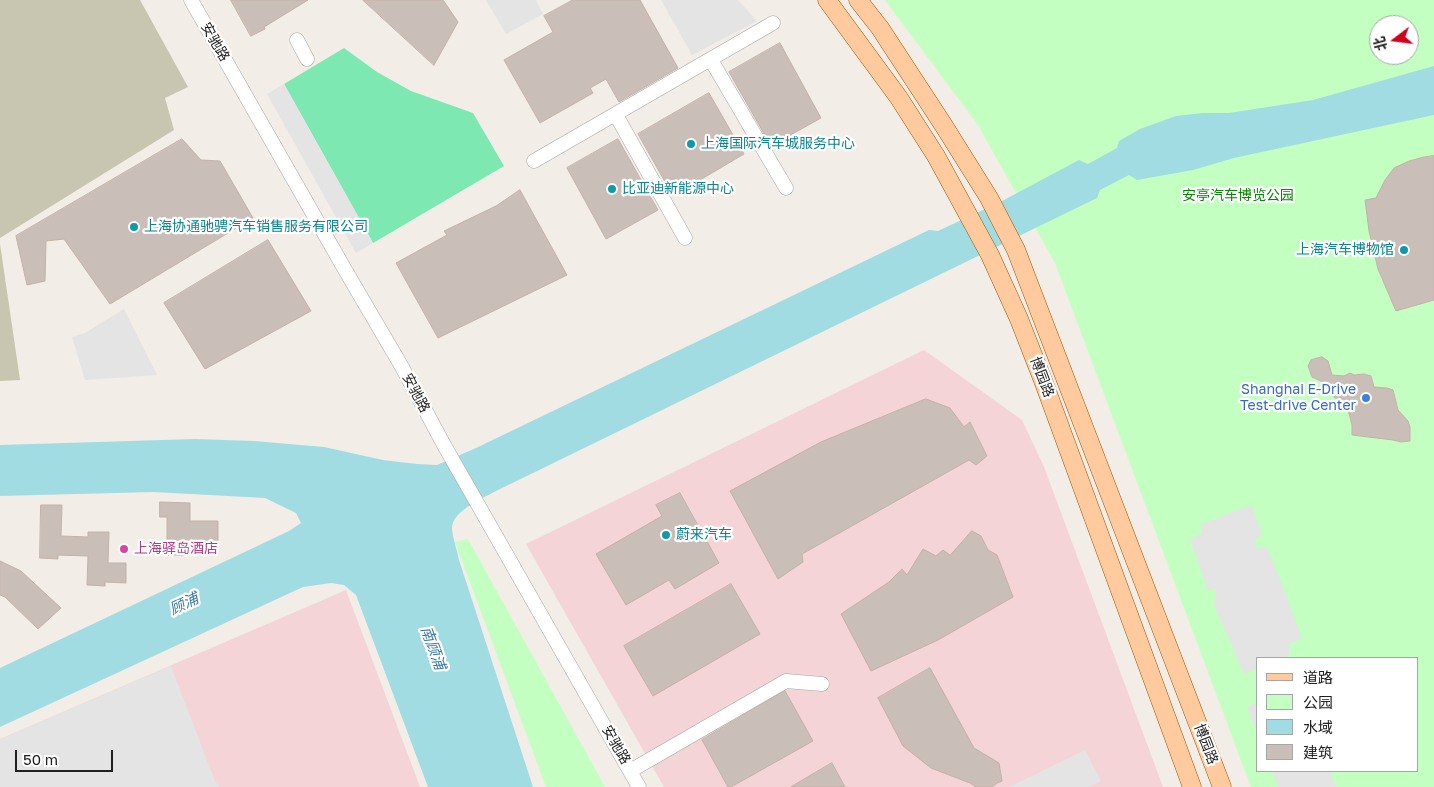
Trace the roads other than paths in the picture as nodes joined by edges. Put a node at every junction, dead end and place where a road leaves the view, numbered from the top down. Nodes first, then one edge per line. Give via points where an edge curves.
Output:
1 (191, 0) edge
2 (827, 0) edge
3 (858, 0) edge
4 (773, 23) dead end
5 (297, 40) dead end
6 (307, 59) dead end
7 (711, 60) junction
8 (616, 114) junction
9 (534, 161) dead end
10 (786, 188) dead end
11 (685, 238) dead end
12 (822, 684) dead end
13 (630, 771) junction
14 (639, 787) edge
15 (1192, 787) edge
16 (1222, 787) edge

1 - 13 street, 安驰路
2 - 15 main road, 博园路 via 931,147 990,255 1044,383
3 - 16 main road, 博园路 via 917,84 989,198 1016,250
4 - 7 street
5 - 6 street
7 - 8 street
7 - 10 street
8 - 9 street
8 - 11 street
12 - 13 street via 786,681
13 - 14 street, 安驰路

